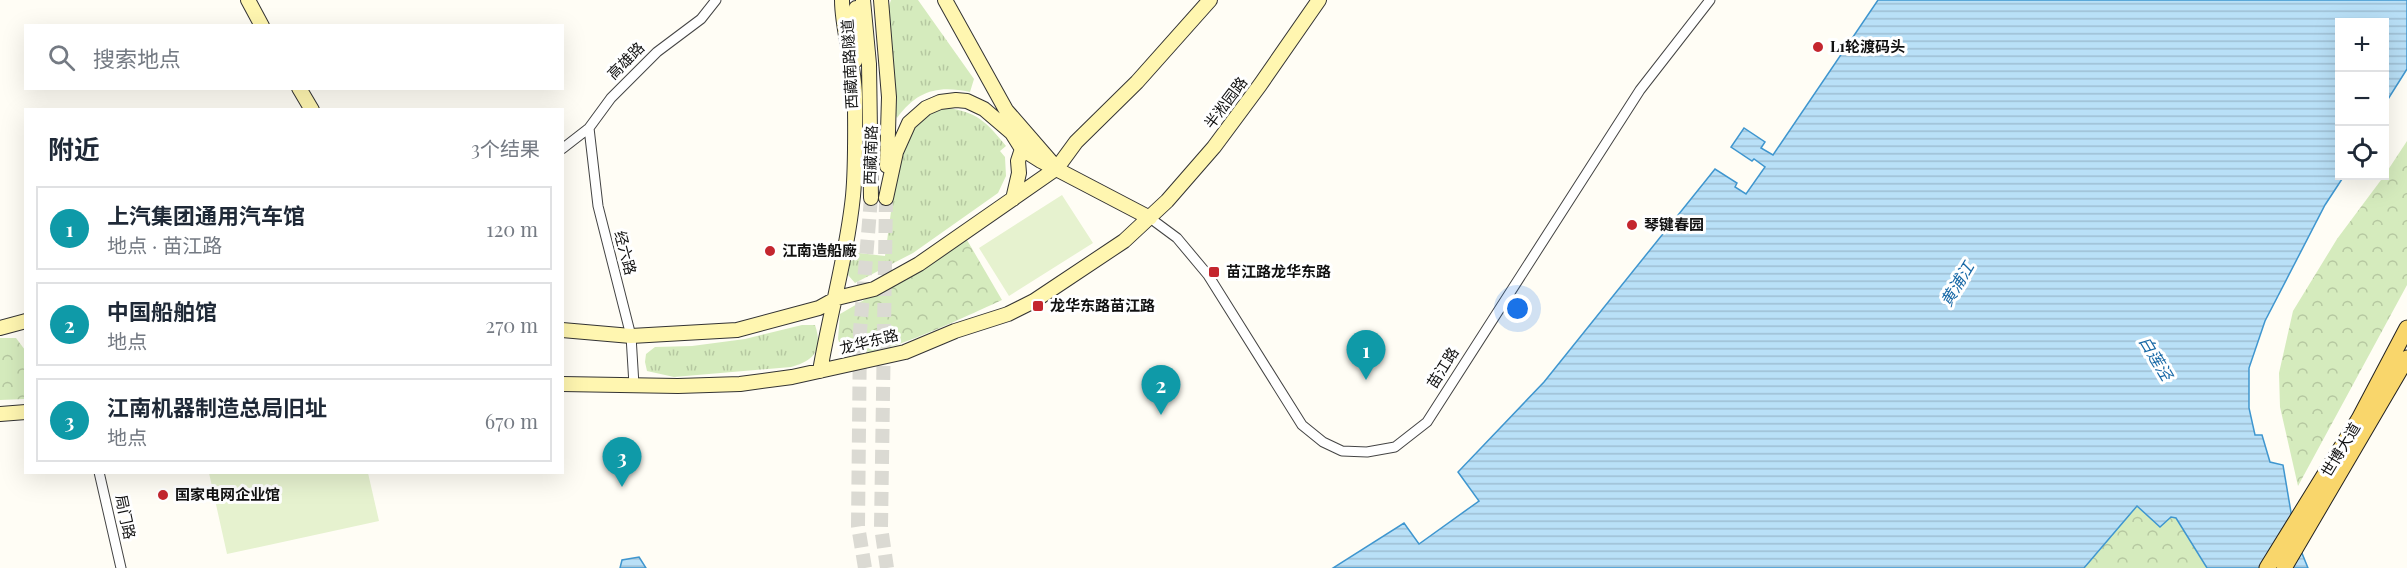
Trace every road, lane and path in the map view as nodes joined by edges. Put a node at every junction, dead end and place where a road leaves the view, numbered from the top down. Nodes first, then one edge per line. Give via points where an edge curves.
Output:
1 (248, 0) edge
2 (716, 0) edge
3 (842, 0) edge
4 (856, 0) edge
5 (863, 0) edge
6 (881, 0) edge
7 (888, 0) edge
8 (945, 0) edge
9 (1210, 0) edge
10 (1319, 0) edge
11 (1710, 0) edge
12 (883, 17) junction
13 (261, 24) edge
14 (300, 90) edge
15 (855, 96) junction
16 (311, 108) edge
17 (589, 128) junction
18 (564, 147) edge
19 (1022, 149) junction
20 (1057, 168) junction
21 (871, 198) tunnel mouth
22 (1013, 199) junction
23 (1150, 218) junction
24 (837, 298) junction
25 (24, 322) edge
26 (0, 328) edge
27 (2407, 328) edge
28 (564, 330) edge
29 (631, 336) junction
30 (2407, 358) edge
31 (820, 371) junction
32 (564, 384) edge
33 (634, 385) junction
34 (24, 412) edge
35 (0, 414) edge
36 (2364, 422) junction
37 (99, 474) edge
38 (121, 568) edge
39 (2267, 568) edge
40 (2284, 568) edge

1 - 13 main road
2 - 17 street, 高雄路 via 701,20 657,52 611,98
3 - 15 main road, 西藏南路
4 - 15 main road, 西藏南路
5 - 21 main road, 西藏南路隧道 via 869,64
6 - 12 main road, 西藏南路
7 - 12 main road
8 - 20 main road, 西藏南路 via 1006,110
9 - 20 main road via 1137,82 1076,142
10 - 23 main road, 半淞园路 via 1214,147
11 - 23 street, 苗江路 via 1640,90 1427,422 1395,447 1342,451 1302,425 1208,275 1177,238
12 - 19 main road, 西藏南路 via 889,98 886,198 896,152 909,123 940,102 967,101 984,109 1012,133
14 - 16 main road
15 - 24 main road, 西藏南路 via 853,195
17 - 18 street, 高雄路
17 - 29 street, 经六路 via 602,224
19 - 20 main road, 西藏南路
19 - 22 main road
20 - 22 main road
20 - 23 main road, 西藏南路
22 - 24 main road via 919,264 874,289
23 - 31 main road, 龙华东路 via 1124,241 1008,314 905,351
24 - 29 main road via 819,308 737,330
24 - 31 main road, 西藏南路 via 828,322
25 - 26 main road
27 - 36 main road, 世博大道
28 - 29 main road
29 - 33 street, 经六路
30 - 36 main road, 世博大道
31 - 33 main road, 龙华东路 via 741,384
32 - 33 main road, 龙华东路
34 - 35 main road
36 - 39 main road, 世博大道
36 - 40 main road, 世博大道
37 - 38 street, 局门路

